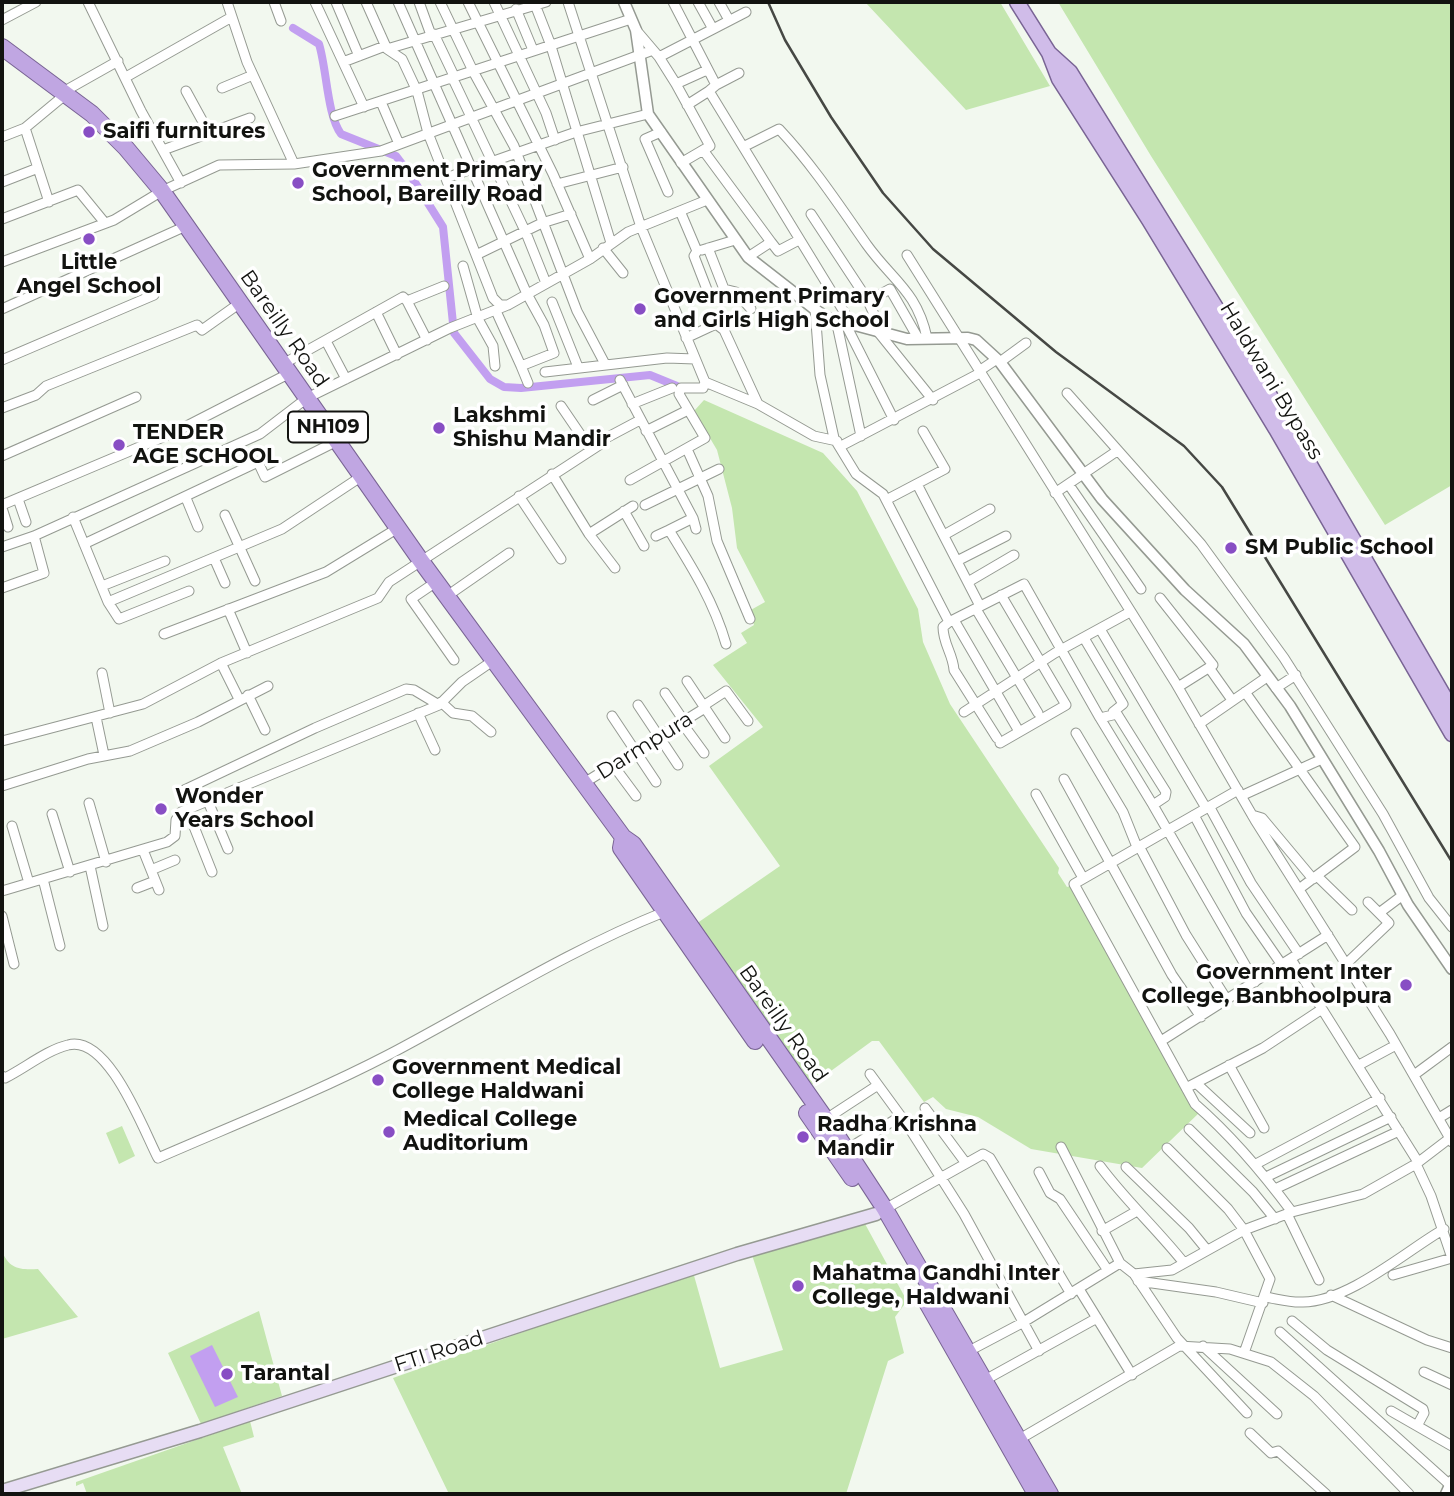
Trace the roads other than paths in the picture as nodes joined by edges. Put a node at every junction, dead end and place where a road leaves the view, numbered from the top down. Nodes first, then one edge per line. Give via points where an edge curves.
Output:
1 (36, 2) edge
2 (88, 2) edge
3 (215, 2) edge
4 (274, 2) edge
5 (315, 2) edge
6 (336, 2) edge
7 (398, 2) edge
8 (419, 2) edge
9 (440, 2) edge
10 (468, 2) edge
11 (494, 2) edge
12 (546, 2) edge
13 (568, 2) edge
14 (624, 2) edge
15 (673, 2) edge
16 (698, 2) edge
17 (719, 2) edge
18 (1017, 2) edge
19 (370, 3) edge
20 (534, 3) edge
21 (227, 5) edge
22 (513, 7) edge
23 (746, 12) dead end
24 (498, 14) junction
25 (3, 17) edge
26 (230, 18) junction
27 (477, 20) junction
28 (729, 20) junction
29 (281, 22) dead end
30 (634, 24) junction
31 (451, 28) junction
32 (713, 30) junction
33 (433, 34) junction
34 (580, 35) junction
35 (415, 40) junction
36 (693, 41) junction
37 (550, 43) junction
38 (2, 47) edge
39 (386, 47) junction
40 (533, 50) junction
41 (1049, 53) junction
42 (656, 54) junction
43 (517, 55) junction
44 (359, 56) junction
45 (638, 57) junction
46 (118, 61) junction
47 (343, 62) junction
48 (496, 62) junction
49 (707, 70) junction
50 (473, 71) junction
51 (592, 73) junction
52 (739, 73) dead end
53 (253, 75) junction
54 (126, 78) junction
55 (454, 78) junction
56 (677, 84) junction
57 (435, 85) junction
58 (560, 85) junction
59 (222, 88) dead end
60 (713, 88) junction
61 (186, 91) dead end
62 (417, 91) junction
63 (64, 93) junction
64 (537, 94) junction
65 (381, 102) junction
66 (515, 102) junction
67 (687, 105) junction
68 (364, 107) junction
69 (494, 110) junction
70 (648, 114) junction
71 (335, 117) dead end
72 (250, 118) dead end
73 (470, 119) junction
74 (608, 122) junction
75 (453, 125) junction
76 (25, 128) junction
77 (576, 132) junction
78 (661, 132) junction
79 (209, 133) junction
80 (428, 133) junction
81 (2, 137) edge
82 (555, 139) junction
83 (399, 144) junction
84 (538, 145) junction
85 (745, 146) junction
86 (163, 150) junction
87 (704, 150) junction
88 (517, 152) junction
89 (493, 162) junction
90 (681, 163) junction
91 (294, 164) junction
92 (623, 167) junction
93 (38, 168) junction
94 (472, 170) junction
95 (590, 176) junction
96 (446, 178) junction
97 (2, 182) edge
98 (181, 183) junction
99 (557, 184) junction
100 (162, 191) junction
101 (668, 192) dead end
102 (707, 200) junction
103 (49, 202) junction
104 (680, 211) junction
105 (571, 214) junction
106 (811, 214) dead end
107 (2, 219) edge
108 (105, 223) junction
109 (542, 223) junction
110 (186, 226) junction
111 (641, 227) junction
112 (526, 233) junction
113 (735, 240) junction
114 (799, 240) junction
115 (504, 242) junction
116 (771, 242) junction
117 (607, 245) junction
118 (708, 248) junction
119 (697, 251) junction
120 (475, 255) junction
121 (907, 255) dead end
122 (748, 257) junction
123 (590, 259) junction
124 (2, 262) edge
125 (463, 266) dead end
126 (563, 273) junction
127 (623, 273) dead end
128 (545, 283) junction
129 (444, 286) dead end
130 (527, 294) junction
131 (154, 295) dead end
132 (711, 300) dead end
133 (407, 301) junction
134 (868, 301) junction
135 (552, 302) dead end
136 (240, 303) junction
137 (508, 305) junction
138 (2, 309) edge
139 (751, 309) dead end
140 (815, 309) junction
141 (496, 311) junction
142 (376, 312) junction
143 (478, 319) junction
144 (844, 323) junction
145 (563, 330) junction
146 (881, 333) junction
147 (547, 335) junction
148 (957, 337) junction
149 (686, 338) junction
150 (923, 338) junction
151 (427, 340) junction
152 (326, 341) junction
153 (1026, 343) dead end
154 (397, 355) junction
155 (695, 359) junction
156 (2, 360) edge
157 (998, 360) junction
158 (605, 364) junction
159 (495, 366) dead end
160 (521, 366) junction
161 (578, 367) junction
162 (286, 368) junction
163 (545, 372) dead end
164 (979, 372) junction
165 (346, 379) junction
166 (705, 382) junction
167 (528, 383) dead end
168 (672, 388) dead end
169 (1067, 393) dead end
170 (136, 397) dead end
171 (307, 398) junction
172 (593, 400) dead end
173 (933, 400) junction
174 (632, 404) junction
175 (758, 404) junction
176 (561, 406) dead end
177 (2, 408) edge
178 (688, 410) junction
179 (640, 420) junction
180 (894, 420) junction
181 (646, 431) junction
182 (923, 431) dead end
183 (861, 436) junction
184 (337, 441) junction
185 (839, 443) junction
186 (687, 449) junction
187 (591, 450) junction
188 (1117, 452) junction
189 (2, 456) edge
190 (664, 462) junction
191 (719, 469) dead end
192 (552, 474) junction
193 (362, 476) junction
194 (1084, 476) junction
195 (701, 478) junction
196 (630, 480) dead end
197 (918, 484) junction
198 (1069, 485) junction
199 (678, 490) junction
200 (1055, 493) junction
201 (519, 496) junction
202 (186, 498) junction
203 (18, 499) junction
204 (886, 500) junction
205 (645, 505) dead end
206 (2, 507) edge
207 (990, 509) dead end
208 (225, 514) dead end
209 (73, 517) junction
210 (692, 518) junction
211 (26, 522) dead end
212 (8, 527) dead end
213 (198, 527) dead end
214 (398, 528) junction
215 (696, 529) dead end
216 (668, 530) junction
217 (589, 534) junction
218 (944, 535) junction
219 (34, 536) junction
220 (656, 536) dead end
221 (1006, 536) dead end
222 (84, 544) junction
223 (644, 546) dead end
224 (2, 547) edge
225 (239, 547) junction
226 (509, 553) dead end
227 (1014, 555) dead end
228 (214, 558) junction
229 (561, 559) dead end
230 (164, 561) dead end
231 (421, 561) junction
232 (957, 561) junction
233 (615, 568) dead end
234 (255, 581) dead end
235 (436, 582) junction
236 (968, 582) junction
237 (225, 583) dead end
238 (102, 586) junction
239 (2, 588) edge
240 (1141, 589) dead end
241 (189, 591) dead end
242 (447, 596) junction
243 (1001, 596) junction
244 (1160, 598) dead end
245 (108, 601) junction
246 (978, 608) junction
247 (228, 609) junction
248 (1130, 612) junction
249 (750, 620) dead end
250 (952, 621) junction
251 (1100, 629) junction
252 (164, 634) dead end
253 (1084, 638) junction
254 (726, 644) dead end
255 (1060, 650) junction
256 (247, 653) junction
257 (454, 660) dead end
258 (494, 660) junction
259 (1041, 662) junction
260 (221, 663) junction
261 (1210, 669) junction
262 (102, 673) dead end
263 (1296, 675) junction
264 (1268, 677) junction
265 (1017, 678) junction
266 (687, 681) dead end
267 (268, 685) dead end
268 (1178, 687) junction
269 (1276, 688) junction
270 (995, 692) junction
271 (1245, 692) junction
272 (665, 693) dead end
273 (243, 697) junction
274 (1233, 700) junction
275 (440, 704) junction
276 (638, 705) dead end
277 (976, 705) junction
278 (704, 707) junction
279 (1452, 710) edge
280 (964, 712) dead end
281 (1113, 712) junction
282 (110, 713) junction
283 (418, 713) junction
284 (1038, 713) dead end
285 (612, 716) dead end
286 (96, 717) junction
287 (1100, 718) junction
288 (748, 721) dead end
289 (683, 722) junction
290 (1199, 724) junction
291 (1017, 728) dead end
292 (265, 730) dead end
293 (491, 732) dead end
294 (1076, 733) dead end
295 (1452, 734) edge
296 (659, 737) junction
297 (726, 738) dead end
298 (2, 741) edge
299 (435, 750) dead end
300 (635, 751) junction
301 (704, 753) dead end
302 (104, 755) junction
303 (1322, 759) junction
304 (613, 765) junction
305 (678, 765) dead end
306 (1299, 770) junction
307 (1064, 779) dead end
308 (656, 782) dead end
309 (584, 783) junction
310 (2, 786) edge
311 (180, 792) dead end
312 (1036, 793) dead end
313 (1240, 793) junction
314 (636, 796) dead end
315 (207, 799) junction
316 (89, 803) dead end
317 (1153, 805) junction
318 (1208, 807) junction
319 (187, 809) junction
320 (51, 814) dead end
321 (1194, 815) junction
322 (1252, 816) junction
323 (12, 826) dead end
324 (1166, 831) junction
325 (1138, 846) junction
326 (228, 849) dead end
327 (143, 850) junction
328 (176, 860) dead end
329 (1112, 861) junction
330 (106, 862) junction
331 (90, 866) junction
332 (151, 870) junction
333 (70, 872) junction
334 (212, 872) dead end
335 (1083, 878) junction
336 (1315, 878) junction
337 (43, 880) junction
338 (29, 883) junction
339 (137, 888) dead end
340 (1299, 889) junction
341 (2, 891) edge
342 (1404, 895) junction
343 (1368, 902) dead end
344 (669, 909) junction
345 (1352, 910) dead end
346 (1379, 913) junction
347 (2, 916) edge
348 (103, 926) dead end
349 (1452, 927) edge
350 (1328, 935) junction
351 (60, 946) dead end
352 (1295, 957) junction
353 (14, 964) dead end
354 (1346, 964) junction
355 (1282, 965) junction
356 (1452, 969) edge
357 (1255, 982) junction
358 (1227, 1000) junction
359 (1322, 1009) junction
360 (1201, 1017) junction
361 (1161, 1041) junction
362 (1396, 1045) junction
363 (1452, 1047) edge
364 (1229, 1065) junction
365 (1359, 1065) junction
366 (870, 1074) dead end
367 (1414, 1075) junction
368 (2, 1076) edge
369 (1196, 1083) junction
370 (878, 1085) junction
371 (1186, 1088) junction
372 (1380, 1098) junction
373 (925, 1108) dead end
374 (1452, 1110) edge
375 (901, 1116) junction
376 (1391, 1117) junction
377 (1439, 1118) junction
378 (825, 1119) junction
379 (1264, 1128) dead end
380 (1189, 1129) dead end
381 (1399, 1131) junction
382 (1250, 1133) dead end
383 (1451, 1140) edge
384 (1061, 1147) dead end
385 (1167, 1148) dead end
386 (846, 1150) junction
387 (965, 1162) junction
388 (1417, 1163) junction
389 (1256, 1164) junction
390 (1100, 1166) dead end
391 (1126, 1167) dead end
392 (1039, 1172) dead end
393 (1266, 1177) junction
394 (940, 1179) junction
395 (1275, 1189) junction
396 (880, 1211) junction
397 (1137, 1211) junction
398 (1290, 1213) junction
399 (1275, 1219) junction
400 (1444, 1229) junction
401 (1244, 1230) junction
402 (1102, 1231) junction
403 (1207, 1250) junction
404 (1452, 1258) edge
405 (1119, 1263) junction
406 (1184, 1263) junction
407 (1107, 1269) junction
408 (1394, 1275) dead end
409 (1136, 1277) junction
410 (1319, 1280) dead end
411 (1075, 1292) junction
412 (1331, 1295) junction
413 (1264, 1300) junction
414 (1097, 1318) junction
415 (1292, 1321) dead end
416 (1023, 1323) junction
417 (1280, 1332) dead end
418 (1185, 1345) junction
419 (1203, 1346) junction
420 (1452, 1348) edge
421 (1038, 1350) junction
422 (1244, 1353) junction
423 (964, 1354) junction
424 (1424, 1372) dead end
425 (1132, 1375) junction
426 (985, 1380) junction
427 (1452, 1385) edge
428 (1391, 1411) dead end
429 (1247, 1413) dead end
430 (1278, 1414) dead end
431 (1417, 1426) junction
432 (1250, 1433) dead end
433 (1013, 1443) junction
434 (1452, 1447) edge
435 (1449, 1489) edge
436 (2, 1491) edge
437 (1036, 1494) edge
438 (1051, 1494) edge
439 (1326, 1494) edge
440 (1409, 1494) edge

1 - 25 street
2 - 46 street
3 - 21 street
4 - 29 street
5 - 47 street
6 - 44 street
7 - 35 street
8 - 33 street
9 - 31 street
10 - 27 street
11 - 24 street
12 - 20 street
13 - 34 street
14 - 30 street
15 - 36 street
16 - 32 street
17 - 28 street
18 - 41 main road, Haldwani Bypass
19 - 39 street
20 - 22 street
20 - 37 street
21 - 26 street
22 - 24 street
22 - 40 street
23 - 28 street
24 - 27 street
24 - 43 street
26 - 53 street
26 - 54 street
27 - 31 street
27 - 48 street
28 - 32 street
30 - 34 street
30 - 42 street
30 - 45 street
31 - 33 street
31 - 50 street
32 - 36 street
33 - 35 street
33 - 55 street
34 - 37 street
34 - 51 street
35 - 39 street
35 - 57 street
36 - 42 street
36 - 49 street
37 - 40 street
37 - 58 street
38 - 63 highway, Bareilly Road / NH109
39 - 44 street
39 - 62 street via 402,59
40 - 43 street
41 - 279 main road, Haldwani Bypass via 1070,72 1171,230
41 - 295 main road, Haldwani Bypass via 1059,79 1210,318
42 - 45 street
42 - 56 street
43 - 48 street
43 - 64 street
44 - 47 street
45 - 51 street
45 - 70 street
46 - 54 street
46 - 63 street
47 - 68 street
48 - 50 street
48 - 66 street
49 - 56 street
49 - 60 street
50 - 55 street
50 - 69 street
51 - 58 street
51 - 74 street
52 - 60 street
53 - 59 street
53 - 91 street
54 - 86 street
55 - 57 street
55 - 73 street
56 - 67 street
57 - 62 street
57 - 75 street
58 - 64 street
58 - 77 street
60 - 67 street
60 - 85 street
61 - 79 street
62 - 65 street
62 - 80 street
63 - 76 street
63 - 100 highway, Bareilly Road / NH109 via 126,148
64 - 66 street
64 - 82 street
65 - 68 street
65 - 83 street
66 - 69 street
66 - 84 street
67 - 87 street via 710,146
68 - 71 street
69 - 73 street
69 - 88 street
70 - 74 street
70 - 78 street
72 - 79 street
73 - 75 street
73 - 89 street
74 - 77 street
74 - 92 street
75 - 80 street
75 - 94 street
76 - 81 street
76 - 93 street
77 - 82 street
77 - 95 street
78 - 90 street
78 - 101 street via 645,139
79 - 86 street
80 - 83 street
80 - 96 street
82 - 84 street
83 - 91 street
84 - 88 street
84 - 99 street
85 - 114 street
85 - 150 street via 779,129 869,248 907,290 923,317
86 - 98 street
87 - 90 street
87 - 116 street
88 - 89 street
88 - 109 street
89 - 94 street
89 - 112 street
90 - 102 street
91 - 98 street via 219,165
92 - 95 street
92 - 111 street
93 - 97 street
93 - 103 street
94 - 96 street
94 - 115 street
95 - 99 street
95 - 117 street
96 - 120 street
98 - 100 street
99 - 105 street
100 - 108 street
100 - 110 highway, Bareilly Road / NH109
102 - 104 street
102 - 113 street
103 - 107 street
103 - 108 street via 78,190
104 - 111 street
104 - 119 street
105 - 109 street
105 - 123 street
106 - 134 street
108 - 124 street
109 - 112 street
109 - 126 street
110 - 136 highway, Bareilly Road / NH109
110 - 138 street
111 - 117 street
111 - 149 street
112 - 115 street
112 - 128 street
113 - 118 street
113 - 122 street
114 - 116 street via 778,251
114 - 144 street
115 - 120 street
115 - 130 street
116 - 122 street
117 - 123 street
117 - 127 street
118 - 119 street
118 - 139 street via 724,289 736,292
119 - 132 street via 694,256
120 - 137 street via 493,298
121 - 148 street
122 - 140 street
123 - 126 street
125 - 143 street
126 - 128 street
126 - 158 street
128 - 130 street
129 - 133 street
130 - 137 street
130 - 147 street
131 - 156 street
133 - 142 street via 403,297
133 - 151 street
134 - 146 street
134 - 150 street via 890,289
135 - 145 street
136 - 162 highway, Bareilly Road / NH109
136 - 177 street via 202,330 197,325
137 - 141 street
140 - 144 street
140 - 185 street via 820,375
141 - 143 street
141 - 160 street
142 - 152 street
142 - 154 street
143 - 151 street
143 - 159 street via 493,346
144 - 146 street
144 - 180 street
144 - 183 street
145 - 147 street
145 - 161 street
146 - 150 street
146 - 173 street
147 - 160 street via 554,354
148 - 150 street
148 - 157 street via 976,341
148 - 164 street
149 - 155 street
149 - 175 street via 716,324 723,330
151 - 154 street
152 - 162 street
152 - 165 street
153 - 157 street
154 - 165 street
155 - 158 street
155 - 166 street
157 - 164 street
157 - 194 street
158 - 161 street
160 - 167 street
161 - 163 street
162 - 171 highway, Bareilly Road / NH109
162 - 203 street via 175,432
164 - 173 street
164 - 200 street
165 - 171 street
166 - 175 street
166 - 178 street via 703,388 681,388 679,394
168 - 174 street
169 - 188 street
170 - 189 street
171 - 184 highway, Bareilly Road / NH109
171 - 209 street via 260,434
172 - 174 street via 622,383
173 - 180 street
174 - 179 street
175 - 185 street via 814,436
176 - 187 street
178 - 181 street
178 - 186 street via 705,438
179 - 181 street
179 - 187 street
180 - 183 street
181 - 190 street
182 - 197 street via 945,469
183 - 185 street
184 - 193 highway, Bareilly Road / NH109
184 - 202 street via 265,477 258,461
185 - 204 street via 856,474
186 - 190 street
186 - 195 street
187 - 192 street
188 - 194 street
188 - 263 street via 1201,544
190 - 196 street
190 - 199 street
191 - 195 street
192 - 201 street
192 - 217 street
193 - 214 highway, Bareilly Road / NH109
193 - 225 street via 282,529
194 - 198 street
194 - 264 street via 1185,590 1244,644
195 - 199 street
195 - 249 street via 718,541
197 - 204 street
197 - 218 street
198 - 200 street
198 - 240 street
199 - 205 street
199 - 210 street
200 - 248 street
201 - 229 street
201 - 231 street
202 - 213 street
202 - 222 street
203 - 206 street
203 - 211 street
204 - 250 street
206 - 212 street
207 - 218 street
208 - 225 street
209 - 219 street
209 - 222 street
210 - 215 street
210 - 216 street
214 - 231 highway, Bareilly Road / NH109
214 - 247 street via 326,572
216 - 220 street
216 - 254 street via 708,594
217 - 223 street via 629,509
217 - 233 street
218 - 232 street
219 - 224 street
219 - 239 street via 44,573
221 - 232 street
222 - 238 street
225 - 228 street
225 - 234 street
226 - 242 street
227 - 236 street
228 - 237 street
228 - 245 street
230 - 238 street
231 - 235 highway, Bareilly Road / NH109
231 - 256 street via 387,583 377,598
232 - 236 street
235 - 242 highway, Bareilly Road / NH109
235 - 257 street via 411,599
236 - 246 street
238 - 245 street
241 - 245 street via 119,619
242 - 258 highway, Bareilly Road / NH109
243 - 246 street
243 - 255 street via 1024,584
243 - 259 street
244 - 261 street via 1212,664
246 - 250 street
246 - 265 street
247 - 252 street
247 - 256 street
248 - 251 street
248 - 268 street
250 - 270 street
250 - 277 street via 943,627 943,640 954,670
251 - 253 street
251 - 318 street
253 - 255 street
253 - 281 street via 1123,704
255 - 259 street
255 - 287 street
256 - 260 street
258 - 275 street
258 - 309 highway, Bareilly Road / NH109
259 - 265 street
259 - 277 street via 1066,705 998,740
260 - 273 street
260 - 282 street via 153,700
261 - 268 street
261 - 274 street
262 - 282 street
263 - 269 street
263 - 349 street via 1383,814 1429,898
264 - 269 street
264 - 271 street
265 - 270 street
265 - 284 street
266 - 278 street
267 - 273 street
268 - 290 street
269 - 303 street
270 - 277 street
270 - 291 street
271 - 274 street
271 - 306 street
272 - 289 street
273 - 292 street
273 - 302 street via 130,751
274 - 290 street
275 - 283 street
275 - 293 street via 453,713 472,716
275 - 311 street via 406,689
276 - 296 street
277 - 280 street
278 - 288 street, Darmpura via 726,691
278 - 289 street, Darmpura
278 - 297 street
281 - 287 street
281 - 317 street via 1166,792 1166,797
282 - 286 street
283 - 299 street
283 - 315 street
285 - 300 street
286 - 298 street
286 - 302 street
287 - 317 street
289 - 296 street, Darmpura
289 - 301 street
290 - 313 street
294 - 325 street
296 - 300 street, Darmpura
296 - 305 street
300 - 304 street, Darmpura
300 - 308 street
302 - 310 street
303 - 306 street
303 - 342 street
304 - 309 street, Darmpura
304 - 314 street
306 - 313 street
306 - 336 street via 1355,847
307 - 329 street
309 - 344 highway, Bareilly Road / NH109 via 623,837 621,848
312 - 335 street
313 - 318 street
313 - 322 street
315 - 319 street
315 - 326 street
316 - 330 street
317 - 324 street
318 - 321 street
318 - 352 street
319 - 327 street via 176,820 175,836
319 - 334 street
320 - 333 street
321 - 324 street
321 - 355 street via 1246,913
322 - 336 street via 1262,818
322 - 340 street
323 - 338 street
324 - 325 street
324 - 357 street
325 - 329 street
325 - 358 street
327 - 330 street
327 - 332 street
328 - 332 street
329 - 335 street
329 - 360 street via 1172,975
330 - 331 street
331 - 333 street
331 - 348 street
332 - 339 street via 157,885
333 - 337 street
335 - 361 street via 1074,884
336 - 340 street
336 - 345 street
337 - 338 street
337 - 351 street
338 - 341 street
340 - 350 street
342 - 346 street
342 - 356 street
343 - 346 street
344 - 368 street via 552,965 304,1096 158,1158 111,1068 96,1050 69,1045
344 - 378 highway, Bareilly Road / NH109
344 - 396 highway, Bareilly Road / NH109
346 - 354 street via 1388,924
347 - 353 street
350 - 352 street
350 - 354 street
352 - 355 street
352 - 359 street
354 - 362 street
355 - 357 street
357 - 358 street
358 - 360 street
359 - 364 street
359 - 365 street
360 - 361 street
361 - 371 street
362 - 365 street
362 - 367 street
363 - 367 street
364 - 369 street
364 - 379 street
365 - 372 street
366 - 370 street
367 - 377 street
369 - 371 street
369 - 382 street
370 - 375 street
370 - 378 street
371 - 389 street via 1195,1104
372 - 376 street
372 - 389 street
373 - 387 street
374 - 377 street
375 - 386 street
375 - 394 street
376 - 381 street
376 - 393 street
377 - 383 street
378 - 386 highway, Bareilly Road / NH109
380 - 399 street
381 - 388 street
381 - 395 street
383 - 388 street
384 - 402 street
385 - 401 street
386 - 396 highway, Bareilly Road / NH109
387 - 394 street
387 - 411 street via 978,1155 990,1158
388 - 398 street via 1363,1194
388 - 400 street
389 - 393 street
390 - 397 street
391 - 403 street
392 - 407 street
393 - 395 street
394 - 396 street
394 - 416 street
395 - 398 street
396 - 423 highway, Bareilly Road / NH109
396 - 436 main road, FTI Road
397 - 402 street
397 - 406 street
398 - 399 street
398 - 410 street
399 - 401 street
400 - 404 street
400 - 412 street via 1379,1273
401 - 403 street
401 - 413 street via 1270,1279
402 - 405 street
403 - 406 street
404 - 408 street
405 - 407 street
405 - 409 street
406 - 409 street
407 - 411 street
409 - 413 street
409 - 418 street
411 - 414 street
411 - 416 street
412 - 413 street via 1305,1303
412 - 420 street
413 - 422 street
414 - 421 street
414 - 425 street
415 - 431 street via 1327,1350 1423,1409
416 - 421 street
416 - 423 street
417 - 435 street
418 - 419 street
418 - 425 street
418 - 429 street
419 - 422 street
419 - 430 street
421 - 426 street
422 - 440 street via 1271,1362 1314,1396
423 - 426 highway, Bareilly Road / NH109
423 - 433 highway, Bareilly Road / NH109
424 - 427 street
425 - 433 street
426 - 433 highway, Bareilly Road / NH109
428 - 431 street
431 - 434 street
432 - 439 street
433 - 437 highway, Bareilly Road / NH109
433 - 438 highway, Bareilly Road / NH109

